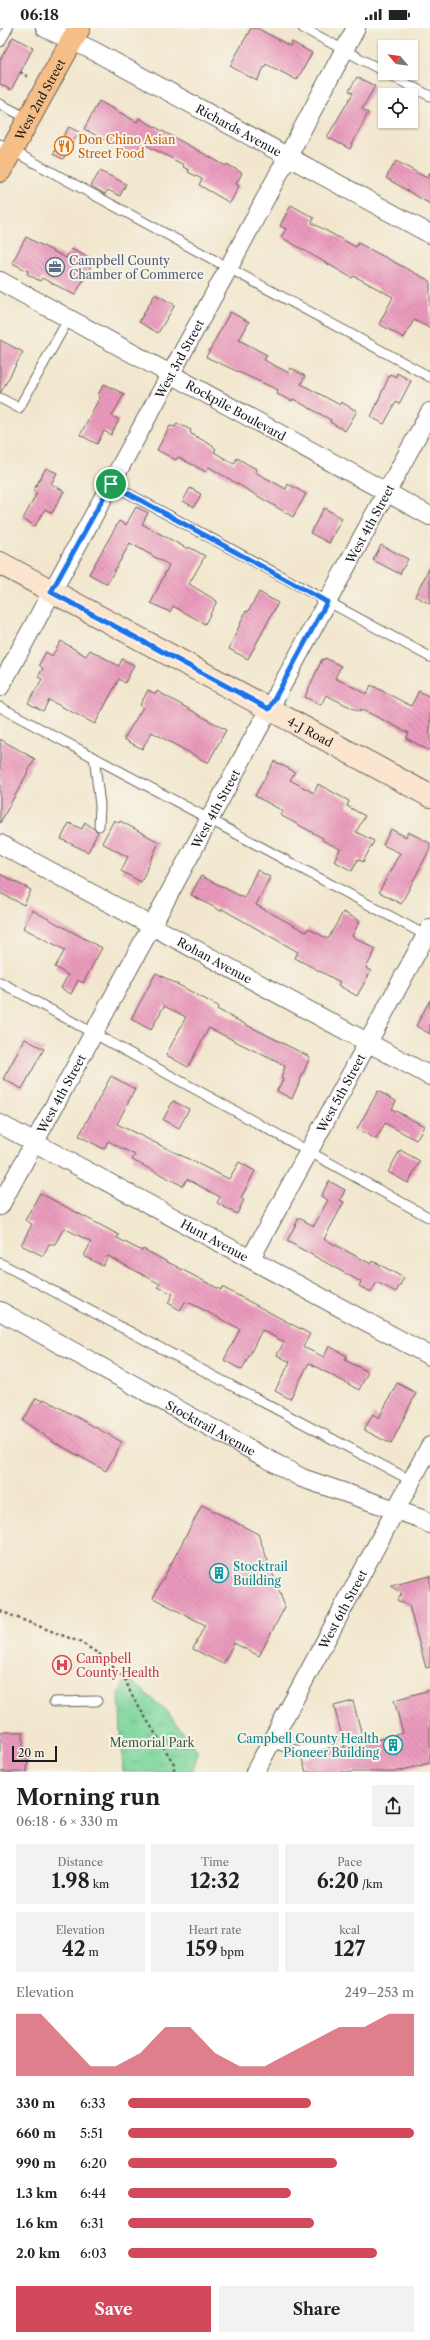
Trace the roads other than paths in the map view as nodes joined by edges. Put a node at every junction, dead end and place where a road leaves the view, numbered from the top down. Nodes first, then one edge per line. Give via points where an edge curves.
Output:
1 (8, 28) edge
2 (45, 28) edge
3 (303, 28) edge
4 (356, 28) edge
5 (75, 34) edge
6 (0, 42) edge
7 (344, 51) junction
8 (378, 69) edge
9 (399, 80) edge
10 (430, 96) edge
11 (0, 104) edge
12 (29, 119) junction
13 (6, 147) edge
14 (288, 156) junction
15 (0, 170) edge
16 (430, 234) edge
17 (228, 269) junction
18 (0, 281) edge
19 (69, 318) junction
20 (170, 374) junction
21 (430, 377) edge
22 (0, 398) edge
23 (430, 412) edge
24 (111, 484) junction
25 (386, 493) junction
26 (430, 516) edge
27 (0, 563) edge
28 (51, 592) junction
29 (327, 602) junction
30 (430, 657) edge
31 (0, 687) edge
32 (0, 707) edge
33 (269, 709) junction
34 (94, 757) junction
35 (430, 796) edge
36 (210, 820) junction
37 (99, 826) dead end
38 (0, 844) edge
39 (152, 926) junction
40 (429, 934) edge
41 (0, 982) edge
42 (94, 1033) junction
43 (368, 1042) junction
44 (430, 1076) edge
45 (0, 1124) edge
46 (34, 1143) junction
47 (308, 1152) junction
48 (0, 1206) edge
49 (430, 1218) edge
50 (251, 1258) junction
51 (0, 1263) edge
52 (0, 1310) edge
53 (430, 1356) edge
54 (430, 1446) edge
55 (412, 1481) junction
56 (395, 1510) junction
57 (430, 1524) edge
58 (97, 1701) dead end
59 (54, 1702) dead end
60 (271, 1741) junction
61 (331, 1742) dead end
62 (255, 1772) edge

1 - 6 lane
2 - 5 street, Richards Avenue
3 - 7 lane
4 - 7 street, West 3rd Street
5 - 12 main road, West 2nd Street
5 - 14 street, Richards Avenue
7 - 8 lane
7 - 14 street, West 3rd Street
9 - 10 lane
11 - 12 lane
12 - 13 main road, West 2nd Street
13 - 15 main road, West 2nd Street
13 - 17 lane
14 - 16 street, Richards Avenue
14 - 17 street, West 3rd Street
17 - 20 street, West 3rd Street
17 - 21 lane
18 - 19 street, Rockpile Boulevard
19 - 20 street, Rockpile Boulevard
19 - 22 lane via 19,408
20 - 24 street, West 3rd Street
20 - 25 street, Rockpile Boulevard
23 - 25 street, West 4th Street
24 - 28 street, West 3rd Street
24 - 29 lane
25 - 26 street, Rockpile Boulevard
25 - 29 street, West 4th Street
27 - 28 main road, 4-J Road
28 - 31 street, West 3rd Street
28 - 33 main road, 4-J Road
29 - 30 lane
29 - 33 street, West 4th Street
32 - 34 lane
33 - 35 main road, 4-J Road
33 - 36 street, West 4th Street
34 - 36 lane
34 - 37 lane via 100,805
36 - 39 street, West 4th Street
36 - 40 lane
38 - 39 street, Rohan Avenue
39 - 42 street, West 4th Street
39 - 43 street, Rohan Avenue
40 - 43 street, West 5th Street
41 - 42 lane
42 - 46 street, West 4th Street
42 - 47 lane
43 - 44 street, Rohan Avenue
43 - 47 street, West 5th Street
45 - 46 street, Hunt Avenue
46 - 48 street, West 4th Street
46 - 50 street, Hunt Avenue
47 - 49 lane
47 - 50 street, West 5th Street
50 - 53 street, Hunt Avenue
51 - 55 lane
52 - 56 street, Stocktrail Avenue via 302,1478
54 - 55 street, West 6th Street
55 - 56 street, West 6th Street
56 - 57 street, Stocktrail Avenue
56 - 60 street, West 6th Street
58 - 59 lane
60 - 61 lane via 290,1751 298,1752
60 - 62 street, West 6th Street

